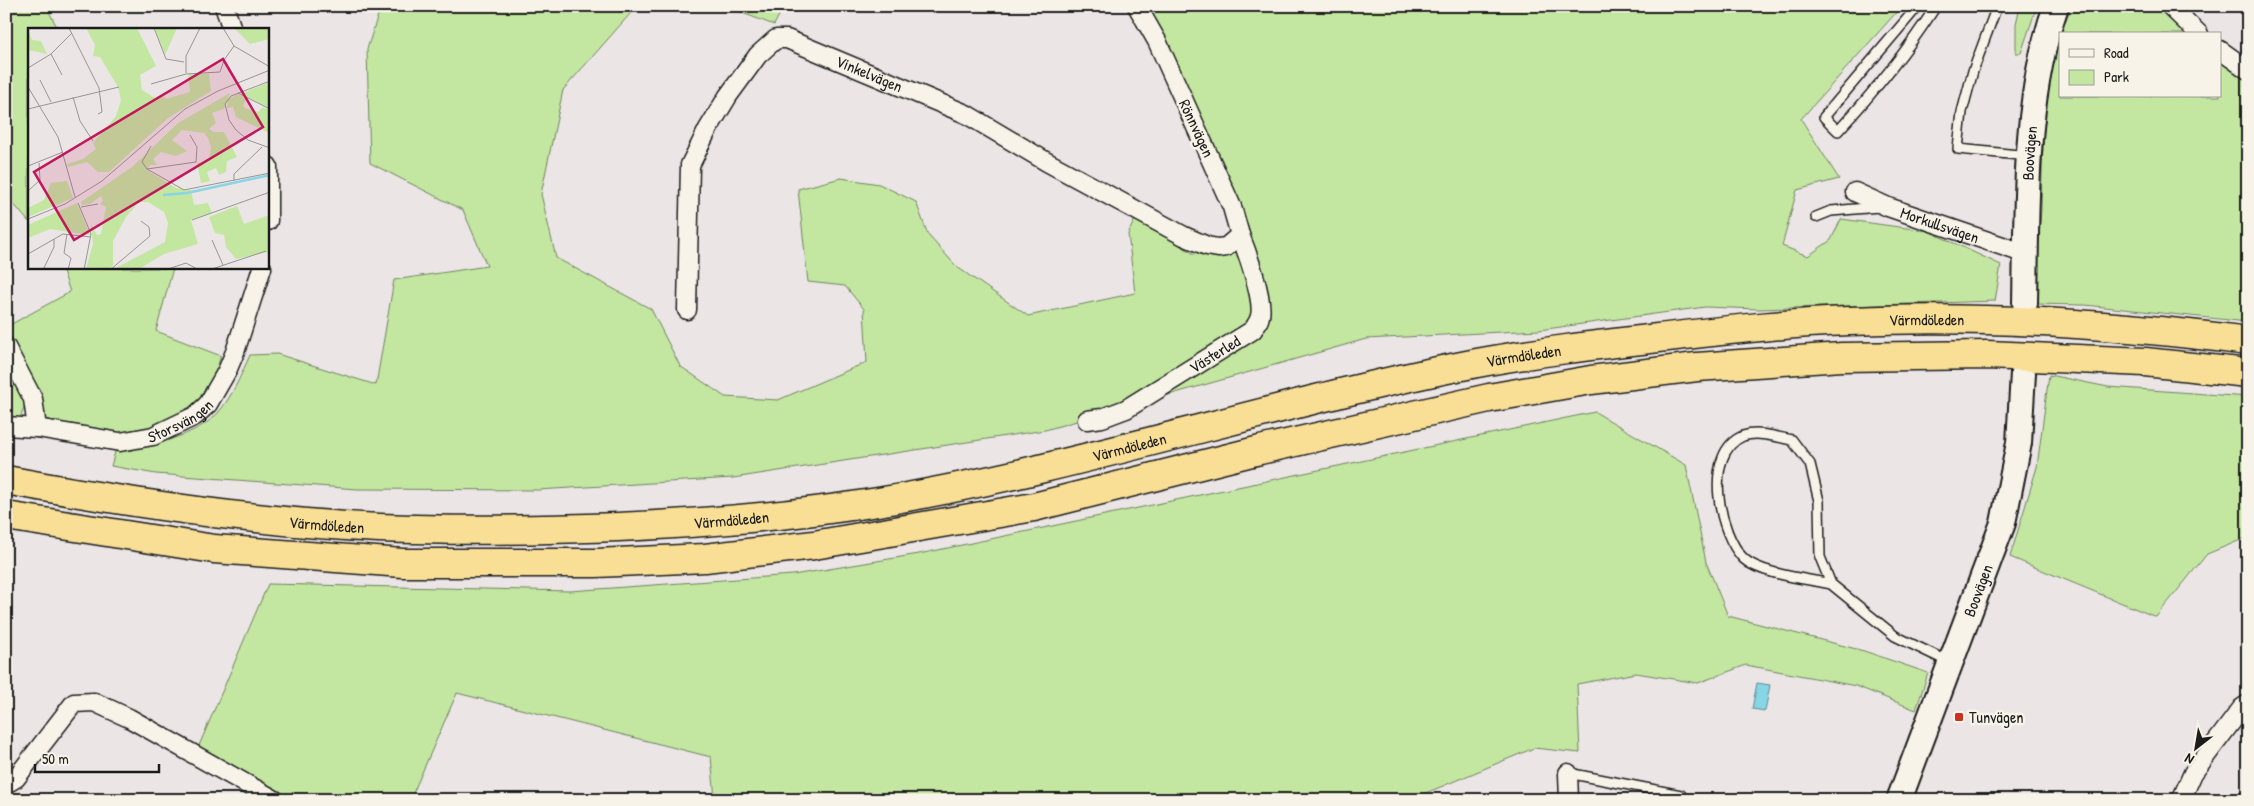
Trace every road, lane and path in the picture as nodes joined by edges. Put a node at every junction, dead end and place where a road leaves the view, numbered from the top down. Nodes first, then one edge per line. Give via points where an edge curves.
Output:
1 (224, 6) edge
2 (1137, 6) edge
3 (1918, 6) edge
4 (1936, 6) edge
5 (1997, 6) edge
6 (2056, 6) edge
7 (2170, 6) edge
8 (232, 28) edge
9 (2197, 32) edge
10 (2222, 51) edge
11 (2248, 70) edge
12 (2029, 156) junction
13 (1855, 192) dead end
14 (1888, 207) junction
15 (1816, 217) dead end
16 (1240, 235) junction
17 (2026, 254) junction
18 (262, 269) edge
19 (2025, 303) tunnel mouth
20 (687, 310) dead end
21 (2248, 341) edge
22 (6, 347) edge
23 (2023, 373) tunnel mouth
24 (2248, 374) edge
25 (1087, 420) dead end
26 (6, 426) edge
27 (37, 428) junction
28 (6, 480) edge
29 (6, 516) edge
30 (1831, 584) junction
31 (1951, 662) junction
32 (2248, 704) edge
33 (1568, 774) joint
34 (6, 784) edge
35 (1681, 795) dead end
36 (276, 800) edge
37 (1569, 800) edge
38 (1899, 800) edge
39 (2181, 800) edge

1 - 8 street
2 - 16 street, Rönnvägen via 1157,41 1214,164
3 - 4 lane via 1824,117 1838,131 1912,43
5 - 12 lane via 1973,71 1962,112 1958,149
6 - 12 street, Boovägen via 2035,86
7 - 9 street
10 - 11 street
12 - 17 street, Boovägen
13 - 14 street, Morkullsvägen
14 - 15 lane via 1830,211
14 - 17 street, Morkullsvägen
16 - 20 street, Vinkelvägen via 1226,247 1207,246 1047,162 966,114 787,39 776,39 758,55 728,96 690,166
16 - 25 street, Västerled via 1252,266 1260,307 1261,315 1253,330 1126,409
17 - 19 street, Boovägen
18 - 27 street, Storsvängen via 227,371 208,404 196,416 153,436 120,442
21 - 28 highway, Värmdöleden via 2068,322 1958,319 1849,321 1618,342 1479,363 1341,394 1061,465 879,501 685,524 530,530 379,528 138,504
22 - 27 street via 33,399
23 - 31 street, Boovägen via 2019,443 2003,523
24 - 29 highway, Värmdöleden via 2145,362 1987,355 1842,357 1687,368 1591,380 1489,398 1260,450 1034,507 814,545 705,558 596,564 403,563 214,549
26 - 27 street, Storsvängen
30 - 30 lane via 1758,569 1744,559 1734,545 1721,512 1718,485 1721,463 1729,448 1743,436 1765,434 1792,440 1810,464 1819,502 1820,557
30 - 31 lane via 1895,636
31 - 38 street, Boovägen
32 - 39 street via 2193,772
33 - 35 lane
33 - 37 street
34 - 36 street via 16,778 74,703 94,702 137,722

